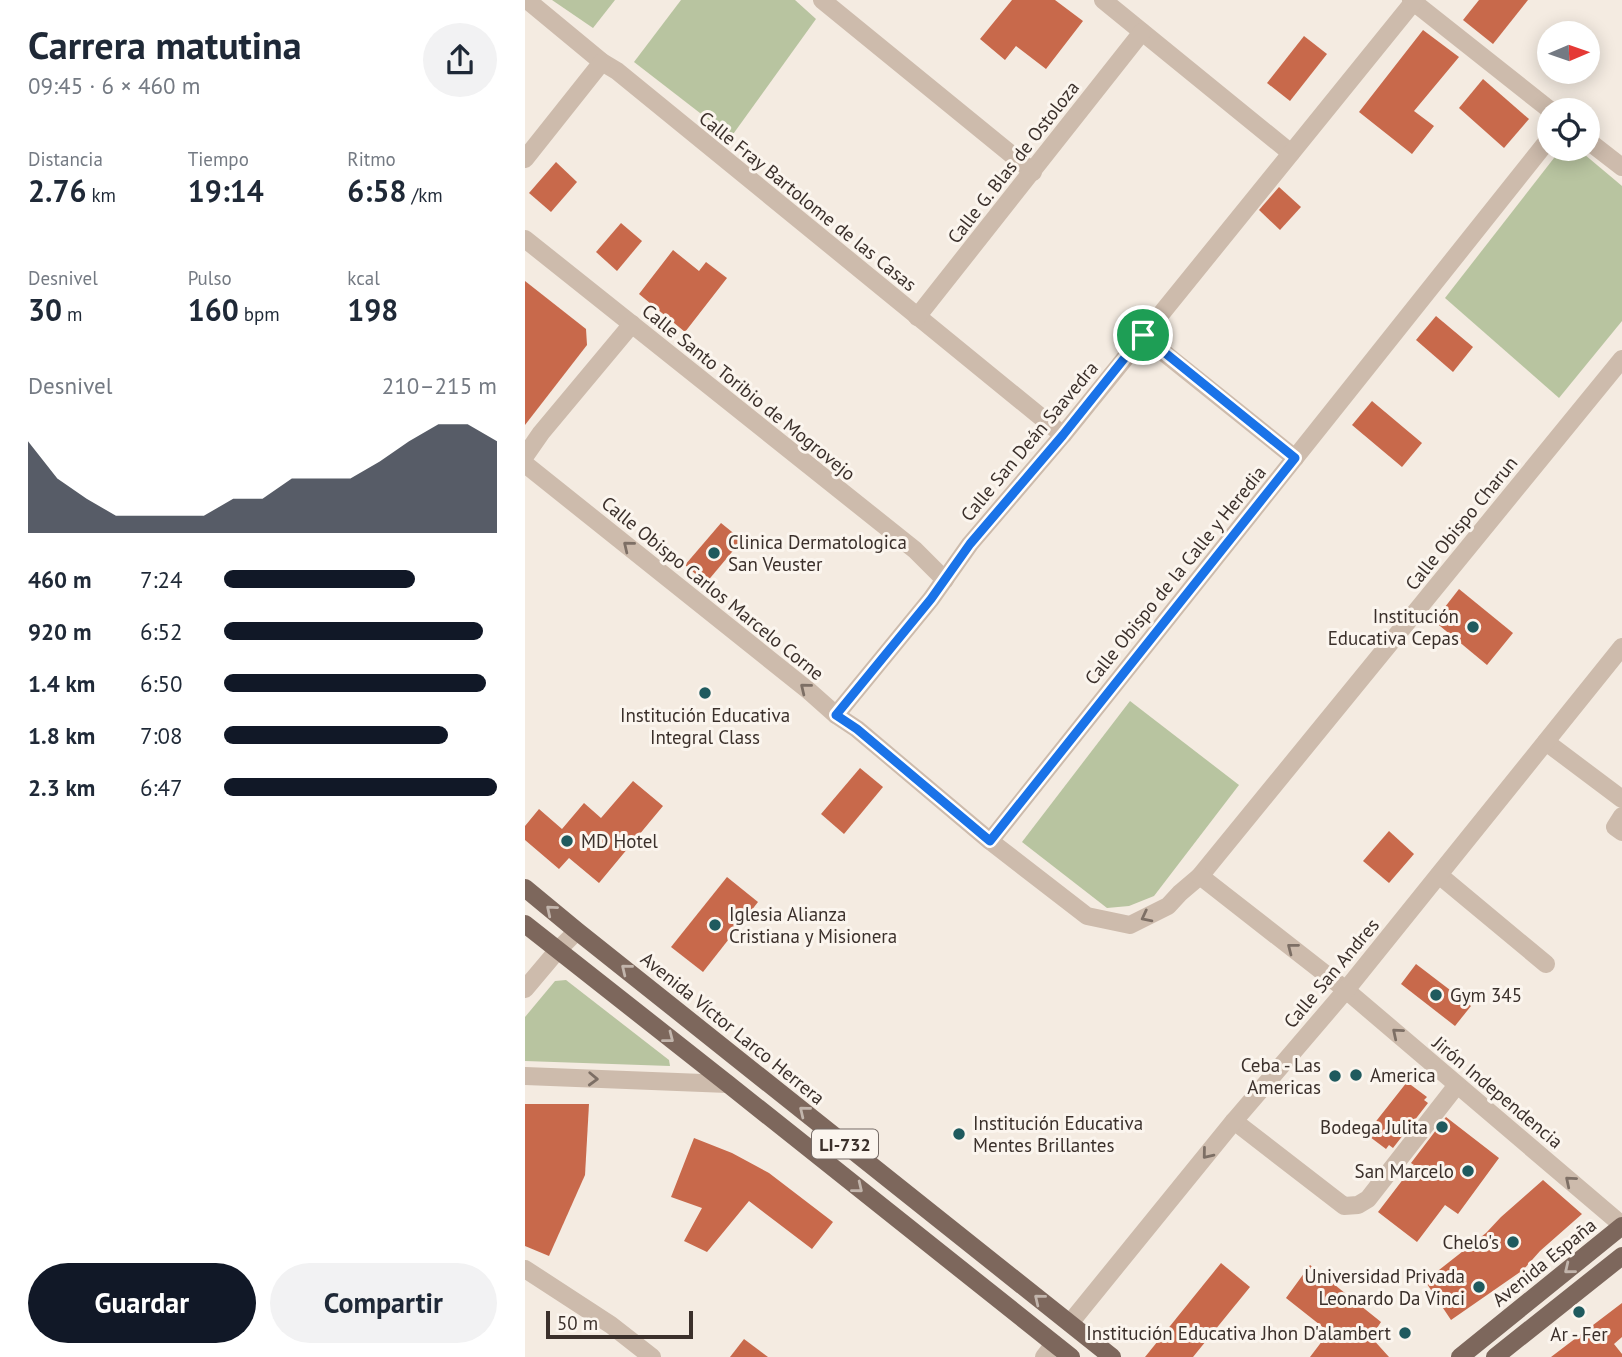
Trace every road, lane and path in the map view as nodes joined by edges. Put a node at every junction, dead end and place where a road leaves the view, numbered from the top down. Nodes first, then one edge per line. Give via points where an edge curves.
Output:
1 (527, 0) edge
2 (822, 0) edge
3 (1103, 0) edge
4 (1413, 1) edge
5 (1142, 32) junction
6 (602, 62) junction
7 (1537, 100) edge
8 (1600, 150) edge
9 (1291, 153) junction
10 (1537, 154) edge
11 (525, 159) edge
12 (1622, 167) edge
13 (1033, 172) junction
14 (525, 239) edge
15 (917, 317) junction
16 (632, 324) junction
17 (1143, 335) junction
18 (1622, 359) edge
19 (1063, 435) junction
20 (525, 456) edge
21 (1295, 458) junction
22 (525, 464) edge
23 (945, 580) junction
24 (1622, 647) edge
25 (836, 715) junction
26 (1546, 741) junction
27 (1622, 799) edge
28 (1622, 816) edge
29 (1622, 832) edge
30 (990, 841) junction
31 (1439, 875) junction
32 (1200, 876) junction
33 (525, 888) edge
34 (525, 924) edge
35 (577, 931) junction
36 (557, 951) junction
37 (1546, 964) dead end
38 (525, 989) edge
39 (1346, 990) junction
40 (525, 1076) edge
41 (728, 1084) junction
42 (1457, 1085) junction
43 (1234, 1121) junction
44 (1622, 1225) edge
45 (1622, 1256) edge
46 (525, 1269) edge
47 (1070, 1323) junction
48 (1049, 1351) edge
49 (652, 1357) edge
50 (1071, 1357) edge
51 (1112, 1357) edge
52 (1459, 1357) edge
53 (1495, 1357) edge

1 - 6 street, Calle Fray Bartolome de las Casas
2 - 13 street
3 - 5 street
4 - 7 street
4 - 9 street, Calle San Deán Saavedra
5 - 9 street
5 - 13 street, Calle G. Blas de Ostoloza
6 - 11 street
6 - 15 street, Calle Fray Bartolome de las Casas
8 - 12 street
9 - 17 street, Calle San Deán Saavedra
10 - 21 street, Calle Obispo de la Calle y Heredia
13 - 15 street, Calle G. Blas de Ostoloza
14 - 16 street, Calle Santo Toribio de Mogrovejo
15 - 19 street, Calle Fray Bartolome de las Casas
16 - 20 street
16 - 23 street, Calle Santo Toribio de Mogrovejo via 915,550
17 - 19 street, Calle San Deán Saavedra
17 - 21 street
18 - 32 street, Calle Obispo Charun
19 - 23 street, Calle San Deán Saavedra
21 - 30 street, Calle Obispo de la Calle y Heredia
25 -> 22 street, Calle Obispo Carlos Marcelo Corne
23 - 25 street, Calle San Deán Saavedra
24 - 26 street, Calle San Andres
25 - 30 street, Calle Obispo Carlos Marcelo Corne
26 - 27 street
26 - 31 street, Calle San Andres
28 - 29 street via 1615,827
32 -> 30 street, Calle Obispo Carlos Marcelo Corne via 1168,906 1130,925 1087,916
31 - 37 street
31 - 39 street, Calle San Andres
39 -> 32 street
35 -> 33 main road, Avenida Víctor Larco Herrera / LI-732
34 - 36 main road, LI-732
35 - 36 street
47 -> 35 main road, Avenida Víctor Larco Herrera / LI-732
36 - 38 street
36 -> 41 main road, LI-732
42 -> 39 street, Jirón Independencia
39 - 43 street, Calle San Andres
40 -> 41 street
41 -> 48 main road, LI-732
42 - 43 street via 1368,1199 1358,1205 1344,1206
44 -> 42 street, Jirón Independencia
43 -> 47 street, Calle San Andres
44 -> 52 main road, Avenida España
45 - 53 main road
46 - 49 street
47 - 51 main road, Avenida Víctor Larco Herrera / LI-732
48 - 50 main road, LI-732

